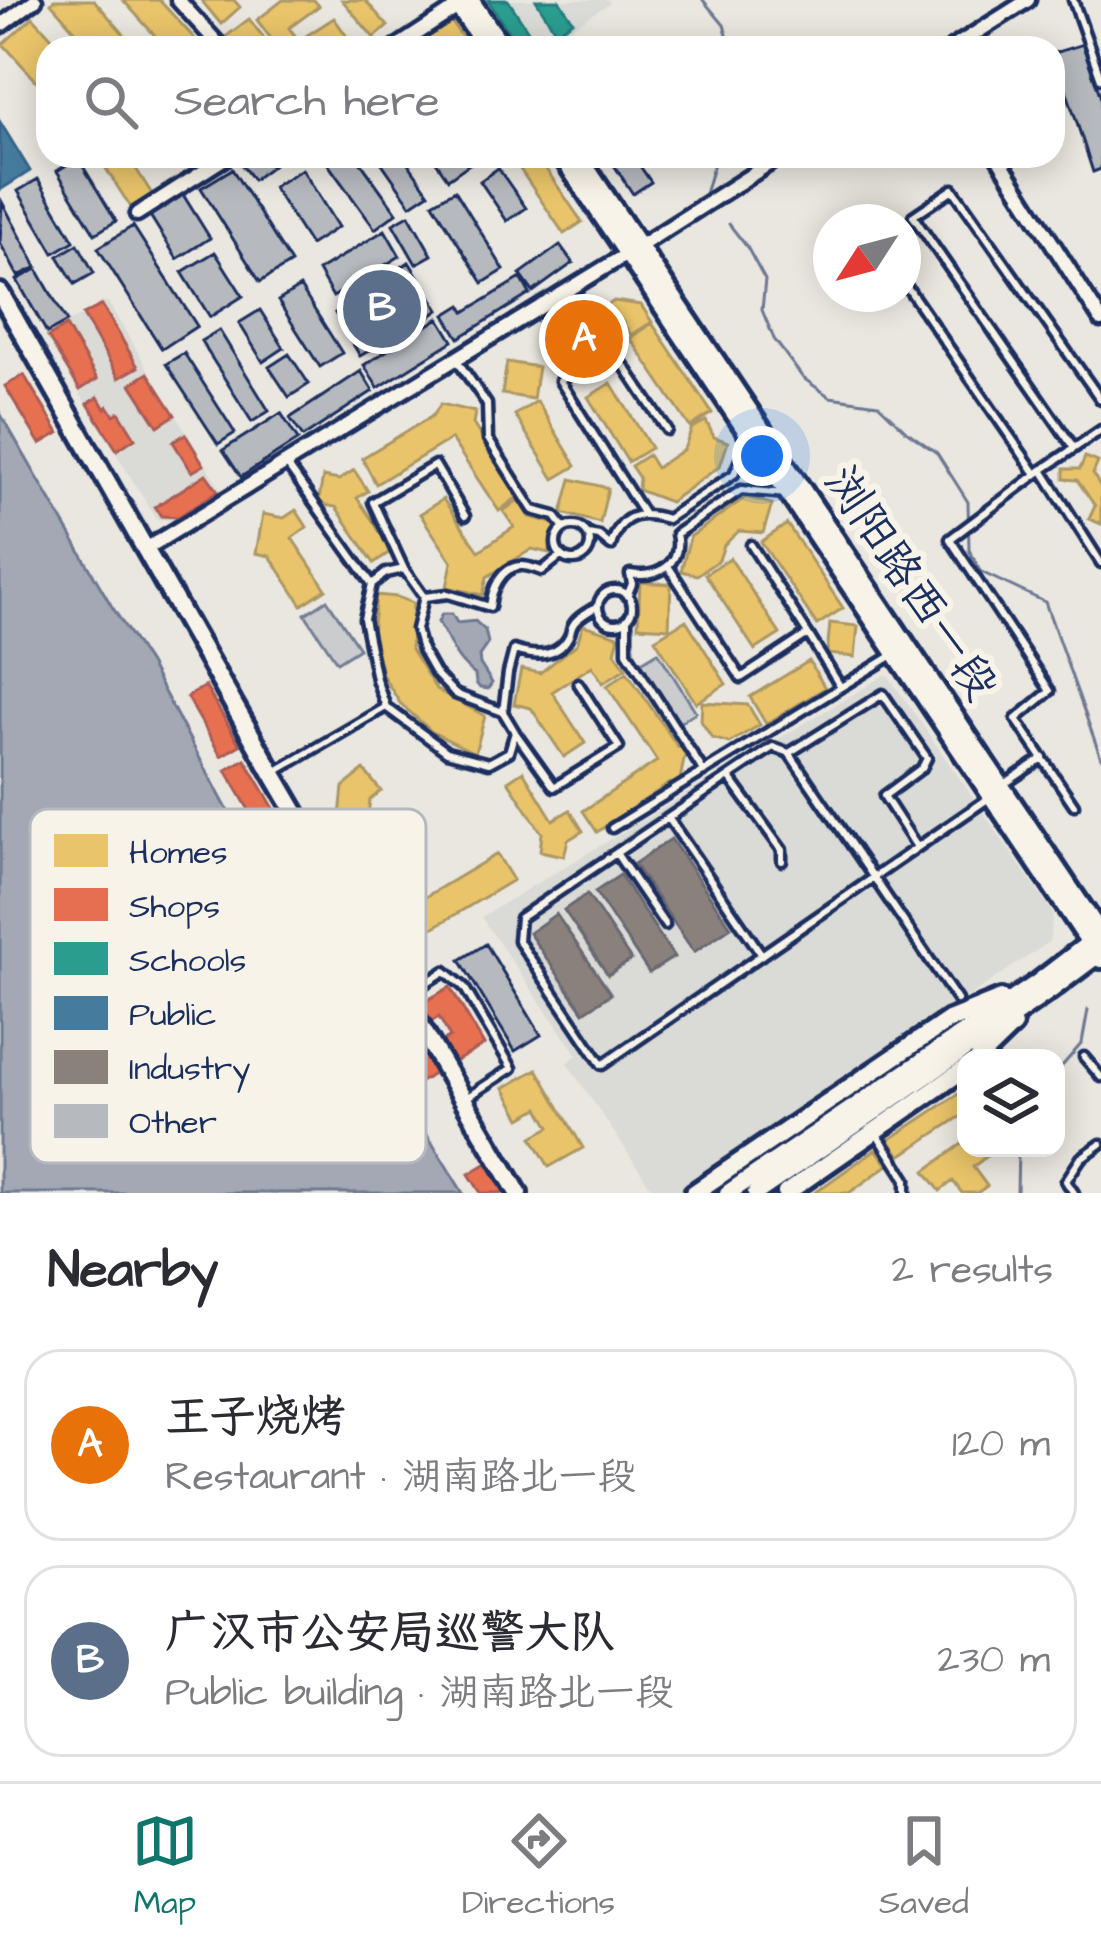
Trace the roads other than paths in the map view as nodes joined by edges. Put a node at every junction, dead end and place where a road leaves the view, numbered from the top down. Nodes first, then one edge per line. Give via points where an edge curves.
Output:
1 (35, 0) edge
2 (178, 0) edge
3 (1028, 0) edge
4 (1073, 0) edge
5 (463, 2) edge
6 (0, 26) edge
7 (211, 36) edge
8 (413, 36) edge
9 (481, 36) edge
10 (493, 36) edge
11 (971, 36) edge
12 (1101, 80) edge
13 (209, 168) edge
14 (571, 168) edge
15 (585, 168) edge
16 (762, 168) edge
17 (1005, 168) edge
18 (137, 214) dead end
19 (635, 250) junction
20 (0, 293) edge
21 (921, 306) edge
22 (1101, 320) edge
23 (456, 359) junction
24 (1101, 400) edge
25 (668, 430) dead end
26 (1101, 430) edge
27 (751, 435) junction
28 (1075, 448) junction
29 (286, 463) junction
30 (1039, 472) junction
31 (790, 495) junction
32 (643, 513) junction
33 (465, 516) dead end
34 (564, 528) junction
35 (588, 534) junction
36 (751, 545) dead end
37 (144, 550) junction
38 (562, 555) junction
39 (1101, 563) edge
40 (668, 566) junction
41 (404, 569) junction
42 (372, 584) junction
43 (627, 596) junction
44 (424, 597) junction
45 (598, 606) junction
46 (626, 619) junction
47 (808, 634) junction
48 (896, 653) junction
49 (578, 683) dead end
50 (840, 686) junction
51 (386, 707) junction
52 (503, 712) junction
53 (515, 732) junction
54 (790, 753) junction
55 (1043, 758) junction
56 (704, 772) junction
57 (273, 774) junction
58 (729, 777) junction
59 (996, 791) junction
60 (1075, 805) dead end
61 (293, 809) edge
62 (668, 818) junction
63 (612, 828) dead end
64 (917, 847) junction
65 (616, 853) junction
66 (782, 861) dead end
67 (874, 877) junction
68 (664, 925) dead end
69 (1099, 944) edge
70 (762, 955) junction
71 (426, 983) edge
72 (1042, 988) junction
73 (957, 1000) dead end
74 (426, 1037) edge
75 (987, 1049) edge
76 (1084, 1057) dead end
77 (957, 1074) edge
78 (1101, 1077) edge
79 (463, 1100) junction
80 (875, 1131) junction
81 (1101, 1144) edge
82 (792, 1158) junction
83 (518, 1193) edge
84 (694, 1193) edge
85 (728, 1193) edge
86 (756, 1193) edge
87 (786, 1193) edge
88 (906, 1193) edge
89 (1074, 1193) edge

1 - 6 street
2 - 7 street
3 - 11 street
4 - 12 lane
5 - 8 street
5 - 9 street
5 - 10 street
13 - 18 street
14 - 19 street
15 - 19 street, 浏阳路西一段
16 - 19 street
17 - 22 street
19 - 23 street
19 - 27 street
19 - 59 street, 浏阳路西一段
20 - 37 street
21 - 30 lane
23 - 29 street
23 - 34 lane via 487,404 488,439 522,493 533,510
24 - 28 lane via 953,189 913,216
25 - 32 lane via 613,349 560,381
26 - 28 lane
27 - 31 street
27 - 32 lane via 734,474 667,519
28 - 30 lane
29 - 37 street
29 - 42 lane
30 - 39 lane
30 - 55 lane via 950,539 1050,691 1016,719
31 - 40 lane via 741,490 676,534 680,548
31 - 48 street
32 - 35 lane via 623,524 611,546
33 - 41 lane via 435,465 373,502
34 - 35 lane
34 - 38 lane via 556,542
35 - 38 lane via 585,555
36 - 47 lane
37 - 57 street
38 - 44 lane via 542,571 520,566 503,574 490,607 448,594
40 - 43 lane via 630,574
40 - 47 lane via 741,678
41 - 42 lane
41 - 44 lane
42 - 51 lane via 364,619
43 - 45 lane via 610,590
43 - 46 lane
44 - 52 lane via 416,628 435,674 455,694
45 - 46 lane via 605,621
45 - 52 lane via 573,622 558,649 514,650
46 - 56 lane via 627,652
47 - 50 lane
48 - 50 lane
48 - 59 street
49 - 53 lane via 619,747 554,787
50 - 56 lane
51 - 53 lane via 448,752 489,763 509,752
51 - 57 lane
52 - 53 lane
54 - 58 lane via 773,748
54 - 64 lane via 883,694 927,758 884,796
54 - 67 lane
55 - 59 lane
55 - 60 lane
56 - 63 lane
57 - 61 street
58 - 62 lane
58 - 66 lane
59 - 64 lane
59 - 69 street, 浏阳路西一段
62 - 65 lane
62 - 70 lane
64 - 67 lane
65 - 68 lane
65 - 70 lane via 520,918 518,940 602,1065
67 - 70 lane
67 - 73 lane
69 - 72 street
71 - 79 lane via 445,971 464,987 512,1068
72 - 75 street
72 - 82 street
72 - 84 street via 950,1020
74 - 79 street
76 - 78 lane
77 - 80 street
79 - 83 street
80 - 87 street
80 - 88 lane via 906,1179
81 - 89 lane via 1073,1168 1066,1181
82 - 85 street
82 - 86 street

